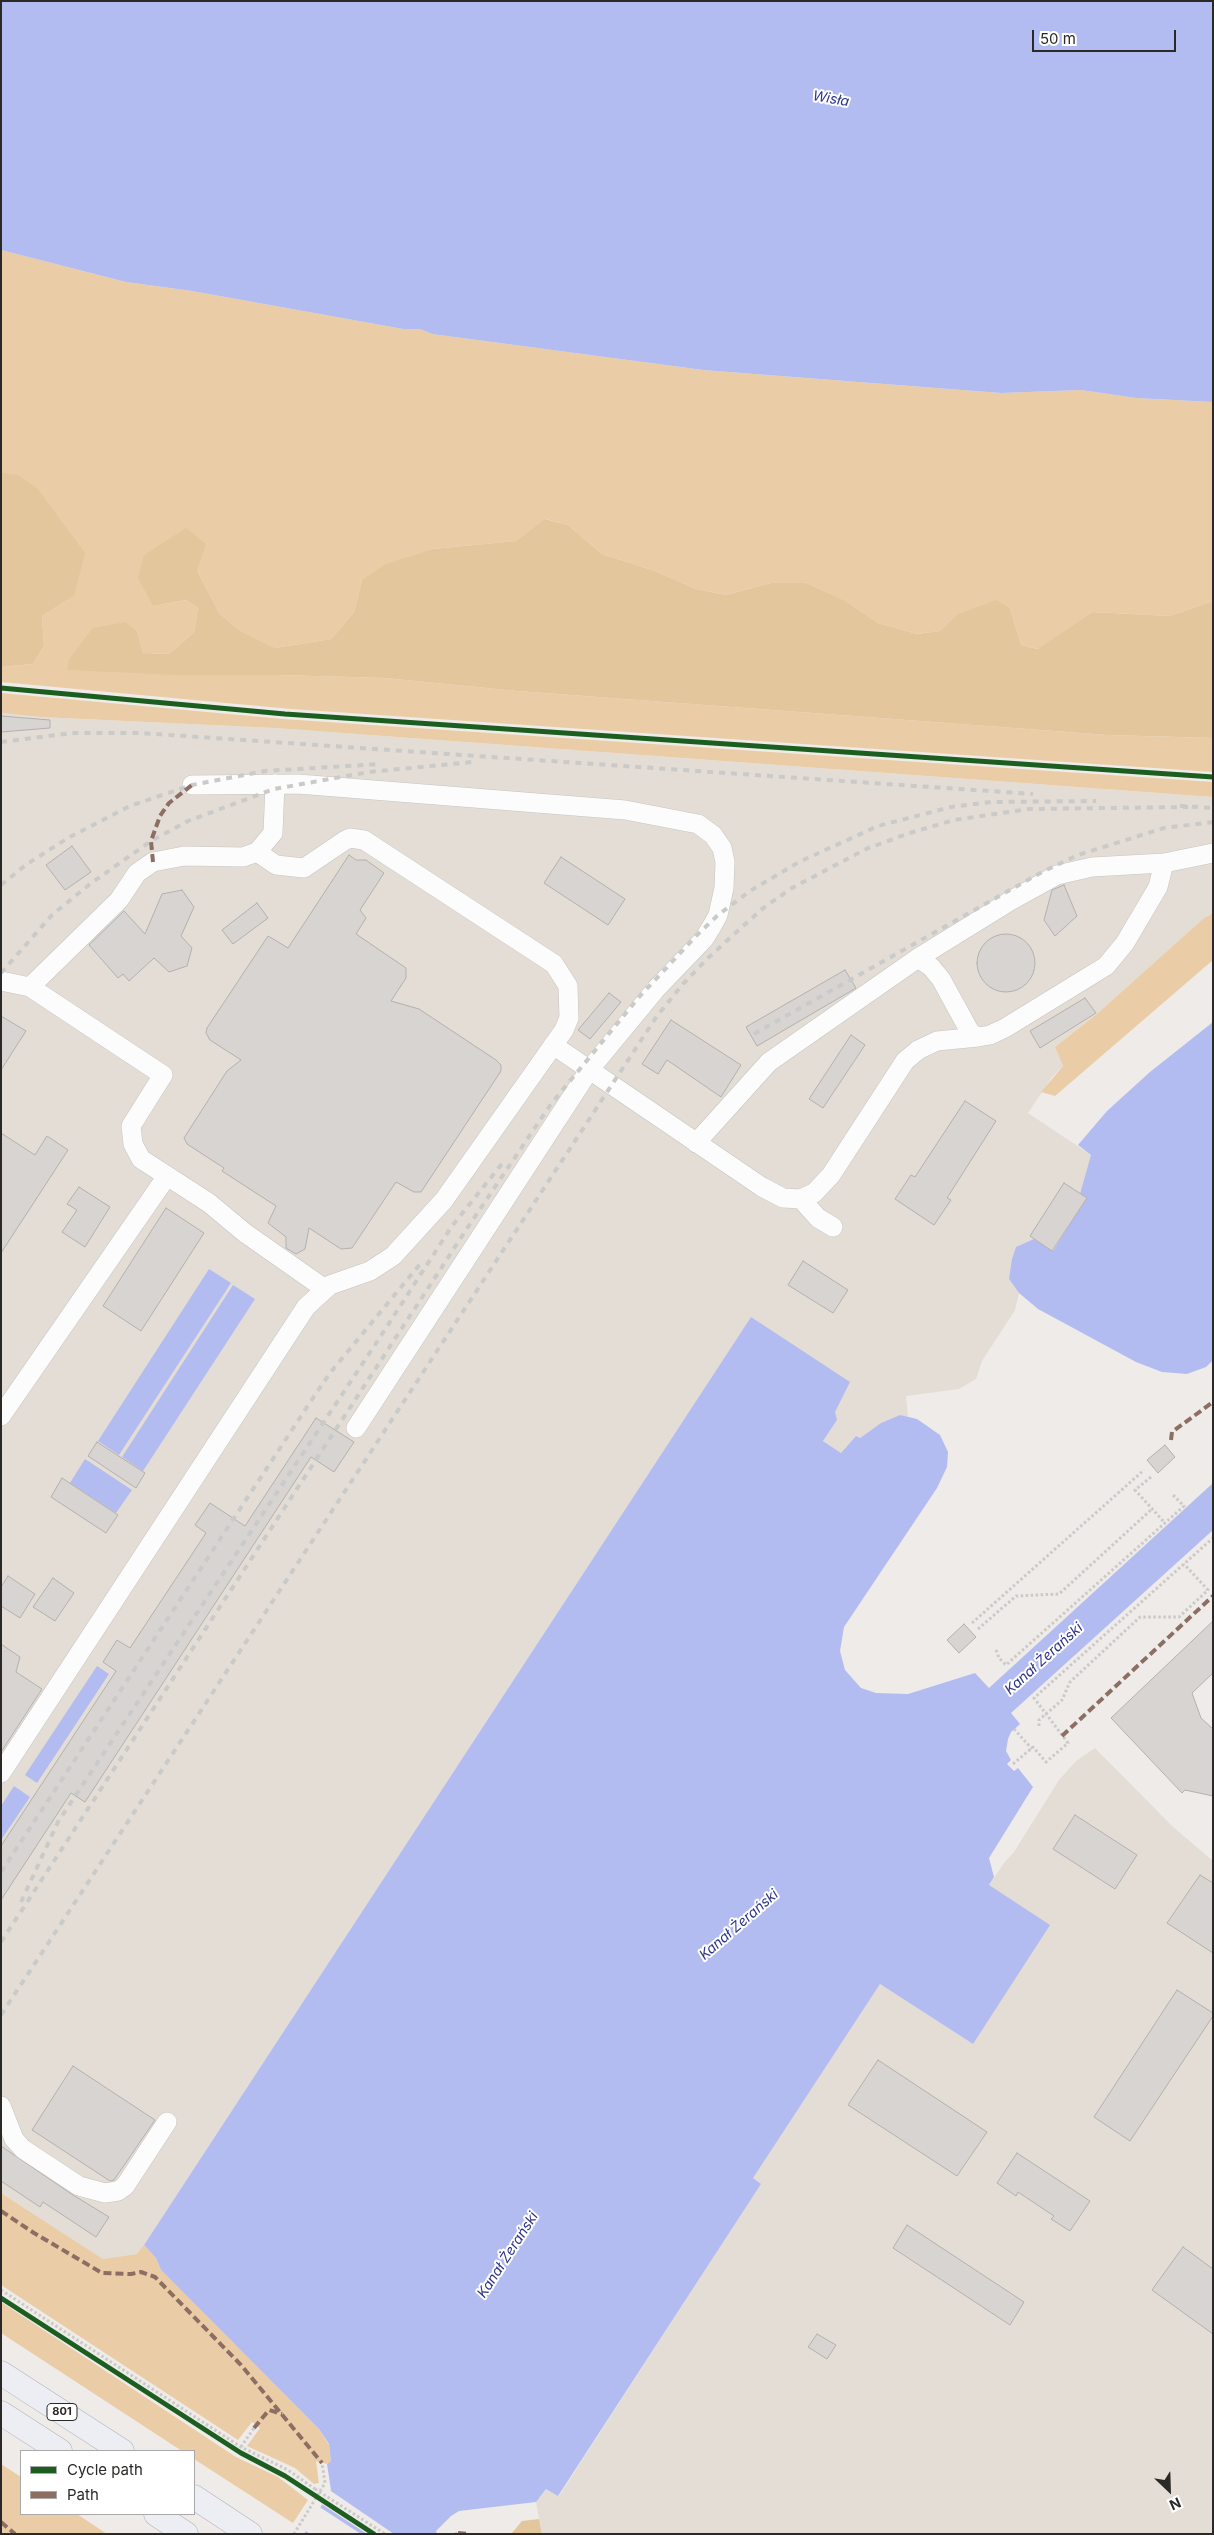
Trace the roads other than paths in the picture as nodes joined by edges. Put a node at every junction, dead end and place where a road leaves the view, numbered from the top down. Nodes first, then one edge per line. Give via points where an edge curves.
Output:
1 (275, 784) junction
2 (192, 785) dead end
3 (257, 852) junction
4 (1213, 853) edge
5 (1164, 863) junction
6 (918, 958) junction
7 (1, 981) edge
8 (30, 986) junction
9 (978, 1037) junction
10 (553, 1045) junction
11 (590, 1069) junction
12 (696, 1143) junction
13 (167, 1176) junction
14 (801, 1199) junction
15 (833, 1227) dead end
16 (325, 1289) junction
17 (1, 1416) edge
18 (356, 1428) dead end
19 (1, 1774) edge
20 (1, 2106) edge
21 (167, 2122) dead end
22 (1, 2373) edge
23 (1, 2413) edge
24 (58, 2450) edge
25 (120, 2450) edge
26 (195, 2498) edge
27 (158, 2515) edge
28 (186, 2534) edge
29 (250, 2534) edge

1 - 2 lane
1 - 3 lane via 273,833
1 - 11 lane via 625,810 698,824 714,835 722,848 725,862 718,914 704,939
3 - 8 lane via 243,857 184,856 153,862 137,873 119,900
3 - 10 lane via 276,864 304,868 350,838 364,840 538,952 554,964 568,986 569,1018
4 - 5 lane
5 - 6 lane via 1092,867 1057,875
5 - 9 lane via 1158,888 1125,943 1106,966 1005,1028
6 - 9 lane via 941,980 970,1032
6 - 12 lane via 769,1062
7 - 8 lane
8 - 13 lane via 163,1075 130,1126 132,1144 140,1159
9 - 14 lane via 937,1041 905,1061 832,1175 814,1193
10 - 11 lane
10 - 16 lane via 444,1200 393,1256 370,1271
11 - 12 lane
11 - 18 lane
12 - 14 lane via 762,1187 783,1198
13 - 16 lane
13 - 17 lane
14 - 15 lane via 818,1218
16 - 19 lane via 306,1307 285,1336
20 - 21 lane via 14,2139 23,2149 79,2186 105,2193 125,2186
22 - 25 main road, 801
23 - 24 main road, 801
26 - 29 main road
27 - 28 main road

